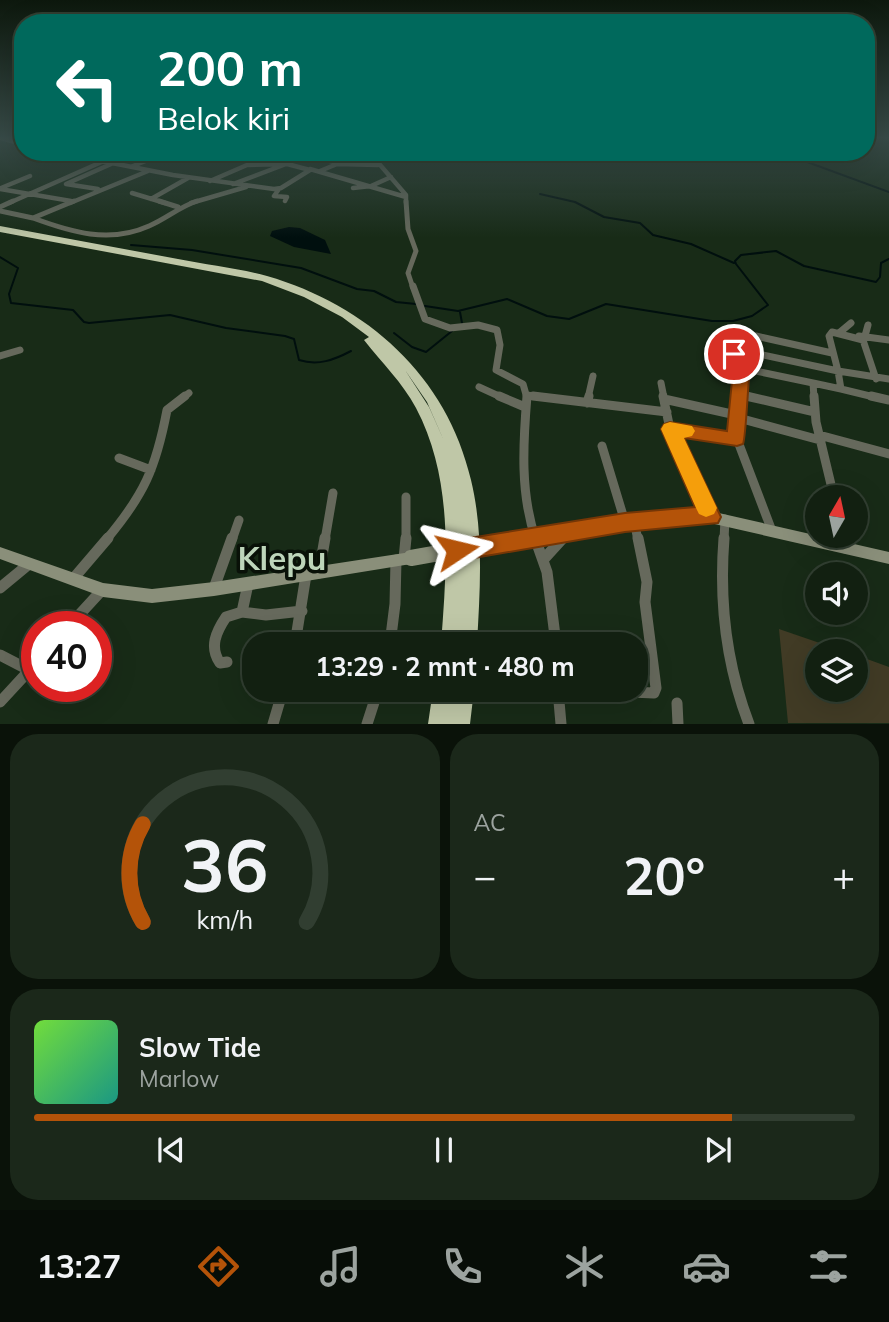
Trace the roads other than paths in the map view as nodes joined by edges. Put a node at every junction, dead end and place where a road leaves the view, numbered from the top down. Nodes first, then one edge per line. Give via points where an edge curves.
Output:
1 (83, 171) edge
2 (95, 171) edge
3 (147, 171) edge
4 (153, 171) edge
5 (232, 171) edge
6 (269, 171) edge
7 (307, 171) edge
8 (320, 171) edge
9 (344, 171) edge
10 (384, 171) edge
11 (333, 174) junction
12 (30, 176) dead end
13 (188, 177) junction
14 (391, 177) junction
15 (210, 181) junction
16 (66, 184) junction
17 (233, 184) junction
18 (48, 186) junction
19 (247, 186) junction
20 (371, 186) junction
21 (353, 188) dead end
22 (0, 189) edge
23 (100, 189) junction
24 (279, 189) junction
25 (132, 193) dead end
26 (28, 195) junction
27 (264, 196) dead end
28 (274, 196) junction
29 (406, 197) junction
30 (151, 199) junction
31 (72, 201) junction
32 (285, 201) dead end
33 (178, 207) junction
34 (0, 209) edge
35 (33, 218) junction
36 (0, 232) edge
37 (851, 323) dead end
38 (868, 325) dead end
39 (839, 333) junction
40 (756, 336) dead end
41 (862, 336) junction
42 (889, 340) edge
43 (20, 350) dead end
44 (832, 353) junction
45 (0, 356) edge
46 (741, 368) junction
47 (838, 371) junction
48 (593, 376) dead end
49 (876, 379) junction
50 (889, 380) edge
51 (661, 383) dead end
52 (813, 383) junction
53 (479, 387) dead end
54 (841, 389) junction
55 (189, 393) dead end
56 (739, 394) junction
57 (527, 395) junction
58 (664, 399) junction
59 (889, 400) edge
60 (587, 403) junction
61 (525, 407) junction
62 (667, 412) junction
63 (816, 412) junction
64 (736, 416) junction
65 (670, 429) junction
66 (820, 438) junction
67 (737, 439) junction
68 (602, 446) dead end
69 (889, 454) edge
70 (120, 458) dead end
71 (151, 470) junction
72 (831, 485) edge
73 (333, 493) dead end
74 (406, 497) dead end
75 (710, 517) junction
76 (725, 519) junction
77 (239, 520) dead end
78 (630, 522) junction
79 (568, 531) junction
80 (773, 531) junction
81 (805, 536) edge
82 (530, 538) junction
83 (860, 548) edge
84 (0, 554) edge
85 (889, 558) edge
86 (403, 559) junction
87 (543, 560) junction
88 (29, 564) junction
89 (312, 574) junction
90 (73, 579) junction
91 (248, 584) junction
92 (0, 588) edge
93 (214, 589) junction
94 (103, 590) junction
95 (83, 611) edge
96 (302, 611) junction
97 (242, 612) junction
98 (298, 632) edge
99 (392, 632) edge
100 (452, 632) edge
101 (468, 632) edge
102 (555, 632) edge
103 (0, 655) edge
104 (21, 662) edge
105 (227, 662) dead end
106 (21, 679) edge
107 (648, 693) edge
108 (0, 702) edge
109 (279, 702) edge
110 (374, 702) edge
111 (442, 702) edge
112 (462, 702) edge
113 (559, 702) edge
114 (677, 703) dead end
115 (273, 723) edge
116 (367, 723) edge
117 (439, 723) edge
118 (459, 723) edge
119 (561, 723) edge
120 (678, 723) edge
121 (749, 723) edge

1 - 18 street
2 - 16 street
3 - 23 street
4 - 13 street
5 - 15 street
6 - 17 street
7 - 24 street
8 - 11 street
9 - 11 street
10 - 14 street
11 - 20 street
12 - 22 street
13 - 15 street
13 - 30 street
14 - 20 street
14 - 29 street
15 - 17 street
16 - 18 street
16 - 23 street
17 - 19 street
18 - 26 street
19 - 24 street
19 - 33 street
20 - 21 street
20 - 29 street
22 - 26 street
23 - 31 street
24 - 28 street
25 - 30 street
26 - 31 street
26 - 34 street
27 - 28 street
28 - 32 street via 287,197
29 - 57 street via 408,229 416,250 408,273 425,319 453,329 478,325 498,330 496,370 522,381
30 - 33 street
31 - 35 street
33 - 35 street via 148,228 107,236 68,232
34 - 35 street
36 - 100 highway via 246,279 316,303 362,332 404,375 435,431 442,454 457,538
36 - 101 highway via 264,278 336,306 372,330 419,379 451,439 470,526
37 - 39 street
38 - 41 street
39 - 41 street
39 - 44 street via 829,336
40 - 44 street
41 - 42 street
41 - 49 street
43 - 45 street
44 - 47 street
46 - 47 street via 736,366 735,349
46 - 52 street
46 - 56 street
47 - 49 street
47 - 54 street
48 - 60 street
49 - 50 street
51 - 58 street
52 - 54 street
52 - 63 street
53 - 61 street
54 - 59 street
55 - 71 street via 167,410
56 - 63 street
56 - 64 street
57 - 60 street
57 - 61 street
58 - 62 street
58 - 64 street
60 - 62 street
61 - 82 street via 523,481
62 - 65 street
63 - 66 street
64 - 66 street
64 - 67 street
65 - 67 street
65 - 75 street
66 - 69 street
66 - 72 street
67 - 80 street
68 - 78 street
70 - 71 street
71 - 90 street via 128,513
73 - 89 street
74 - 86 street
75 - 76 street
75 - 78 street
76 - 80 street
76 - 121 street via 722,586 730,666 737,699
77 - 93 street
78 - 79 street
78 - 107 street via 647,582 645,602 656,688
79 - 82 street
79 - 87 street
80 - 81 street
82 - 86 street, bridge
82 - 87 street
83 - 85 street
84 - 88 street
86 - 89 street
86 - 99 street
87 - 102 street
88 - 90 street
88 - 92 street
89 - 91 street
89 - 96 street
90 - 94 street
91 - 93 street
91 - 97 street
93 - 94 street via 152,596
94 - 95 street
96 - 97 street
96 - 98 street
97 - 105 street via 226,617 214,640 215,658
103 - 104 street
106 - 108 street
109 - 115 street
110 - 116 street
111 - 117 highway
112 - 118 highway
113 - 119 street
114 - 120 street

